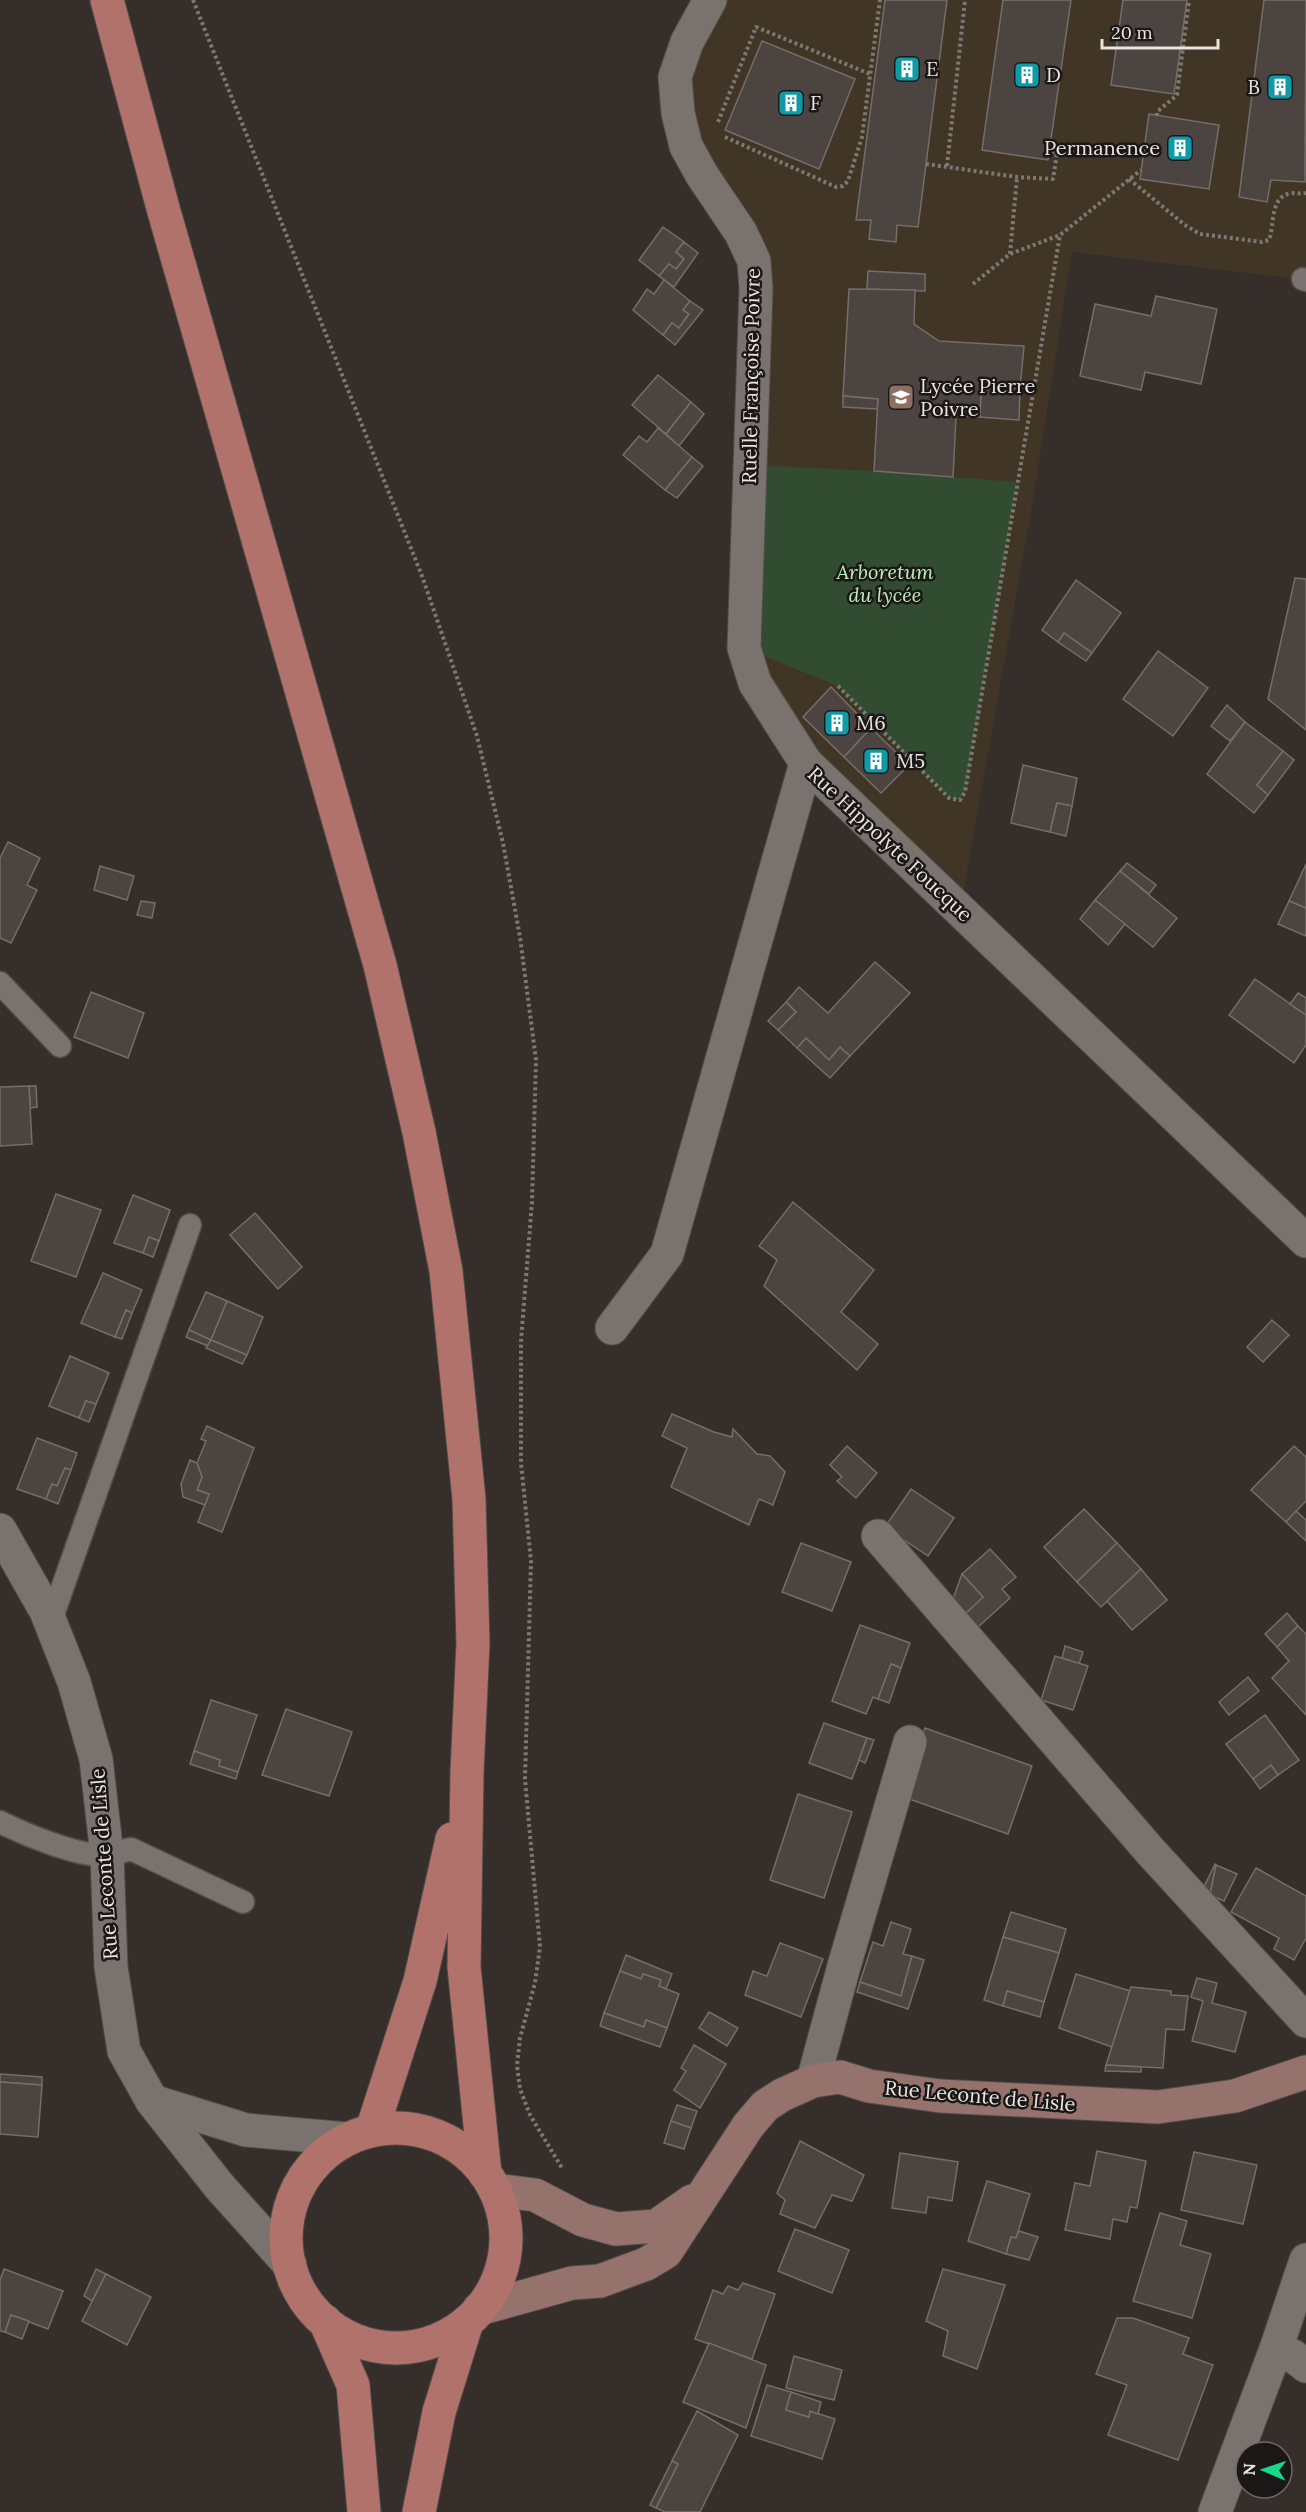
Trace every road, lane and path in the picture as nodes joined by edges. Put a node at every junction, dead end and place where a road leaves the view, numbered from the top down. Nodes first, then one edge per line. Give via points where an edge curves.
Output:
1 (107, 0) edge
2 (192, 0) edge
3 (710, 0) edge
4 (880, 0) edge
5 (965, 0) edge
6 (1190, 0) edge
7 (870, 74) junction
8 (1156, 116) dead end
9 (718, 123) dead end
10 (714, 133) dead end
11 (1050, 150) dead end
12 (926, 164) dead end
13 (947, 166) junction
14 (1140, 170) dead end
15 (1017, 177) junction
16 (1129, 179) junction
17 (1306, 195) edge
18 (1060, 235) junction
19 (1010, 254) junction
20 (973, 284) dead end
21 (838, 686) dead end
22 (806, 762) junction
23 (0, 982) edge
24 (60, 1046) dead end
25 (190, 1226) dead end
26 (1306, 1241) edge
27 (612, 1328) dead end
28 (0, 1530) edge
29 (878, 1536) dead end
30 (50, 1623) junction
31 (910, 1742) dead end
32 (467, 1772) junction
33 (0, 1822) edge
34 (107, 1855) junction
35 (243, 1902) dead end
36 (1306, 2021) edge
37 (1306, 2072) edge
38 (813, 2081) junction
39 (152, 2101) junction
40 (360, 2134) junction
41 (563, 2170) dead end
42 (490, 2182) junction
43 (704, 2194) junction
44 (1306, 2260) edge
45 (290, 2265) junction
46 (473, 2316) junction
47 (325, 2321) junction
48 (1276, 2349) junction
49 (1306, 2366) edge
50 (364, 2512) edge
51 (419, 2512) edge
52 (1215, 2512) edge

1 - 32 main road via 380,965 419,1132 446,1271 469,1499 473,1643
2 - 41 path via 429,597 477,736 520,937 536,1060 532,1202 521,1341 521,1452 531,1561 525,1779 540,1947 517,2066 530,2115
3 - 22 street, Ruelle Françoise Poivre via 687,42 675,77 686,146 741,233 754,261 744,648 754,683
4 - 7 path
5 - 13 path
6 - 8 path via 1177,95
7 - 9 path via 756,27
7 - 10 path via 862,137 843,186 836,187
11 - 15 path via 1057,153 1053,179
12 - 13 path
13 - 15 path
14 - 16 path
15 - 19 path
16 - 17 path via 1200,234 1262,242 1269,240 1274,210 1284,196
16 - 18 path
18 - 19 path
18 - 21 path via 965,792 960,800 949,798
19 - 20 path
22 - 26 street, Rue Hippolyte Foucque
22 - 27 street, Rue Hippolyte Foucque via 667,1254
23 - 24 lane
25 - 30 lane
28 - 30 street, Rue Leconte de Lisle
29 - 36 street via 1151,1852
30 - 34 street, Rue Leconte de Lisle via 74,1682 96,1759
31 - 38 street
32 - 40 main road via 420,1981
32 - 42 main road via 464,1967
33 - 34 lane via 86,1854
34 - 35 lane via 131,1849
34 - 39 street, Rue Leconte de Lisle via 111,1967 124,2051
37 - 38 main road, Rue Leconte de Lisle via 1235,2096 1158,2107 940,2096 840,2078
38 - 43 main road, Rue Leconte de Lisle via 765,2106
39 - 40 street via 246,2130
39 - 45 street, Rue Leconte de Lisle via 219,2186
40 - 42 main road via 395,2127 439,2137 467,2154
40 - 45 main road via 318,2160 296,2192 287,2228
42 - 43 main road, Rue Leconte de Lisle via 535,2195 583,2220 616,2229 656,2226
42 - 46 main road via 502,2210 504,2252 500,2273
43 - 46 main road, Rue Leconte de Lisle via 666,2252 646,2264 600,2281 572,2283
44 - 48 street
45 - 47 main road via 309,2305
46 - 47 main road via 428,2343 396,2347 363,2343
46 - 51 main road via 439,2412
47 - 50 main road via 353,2385
48 - 49 street
48 - 52 street

